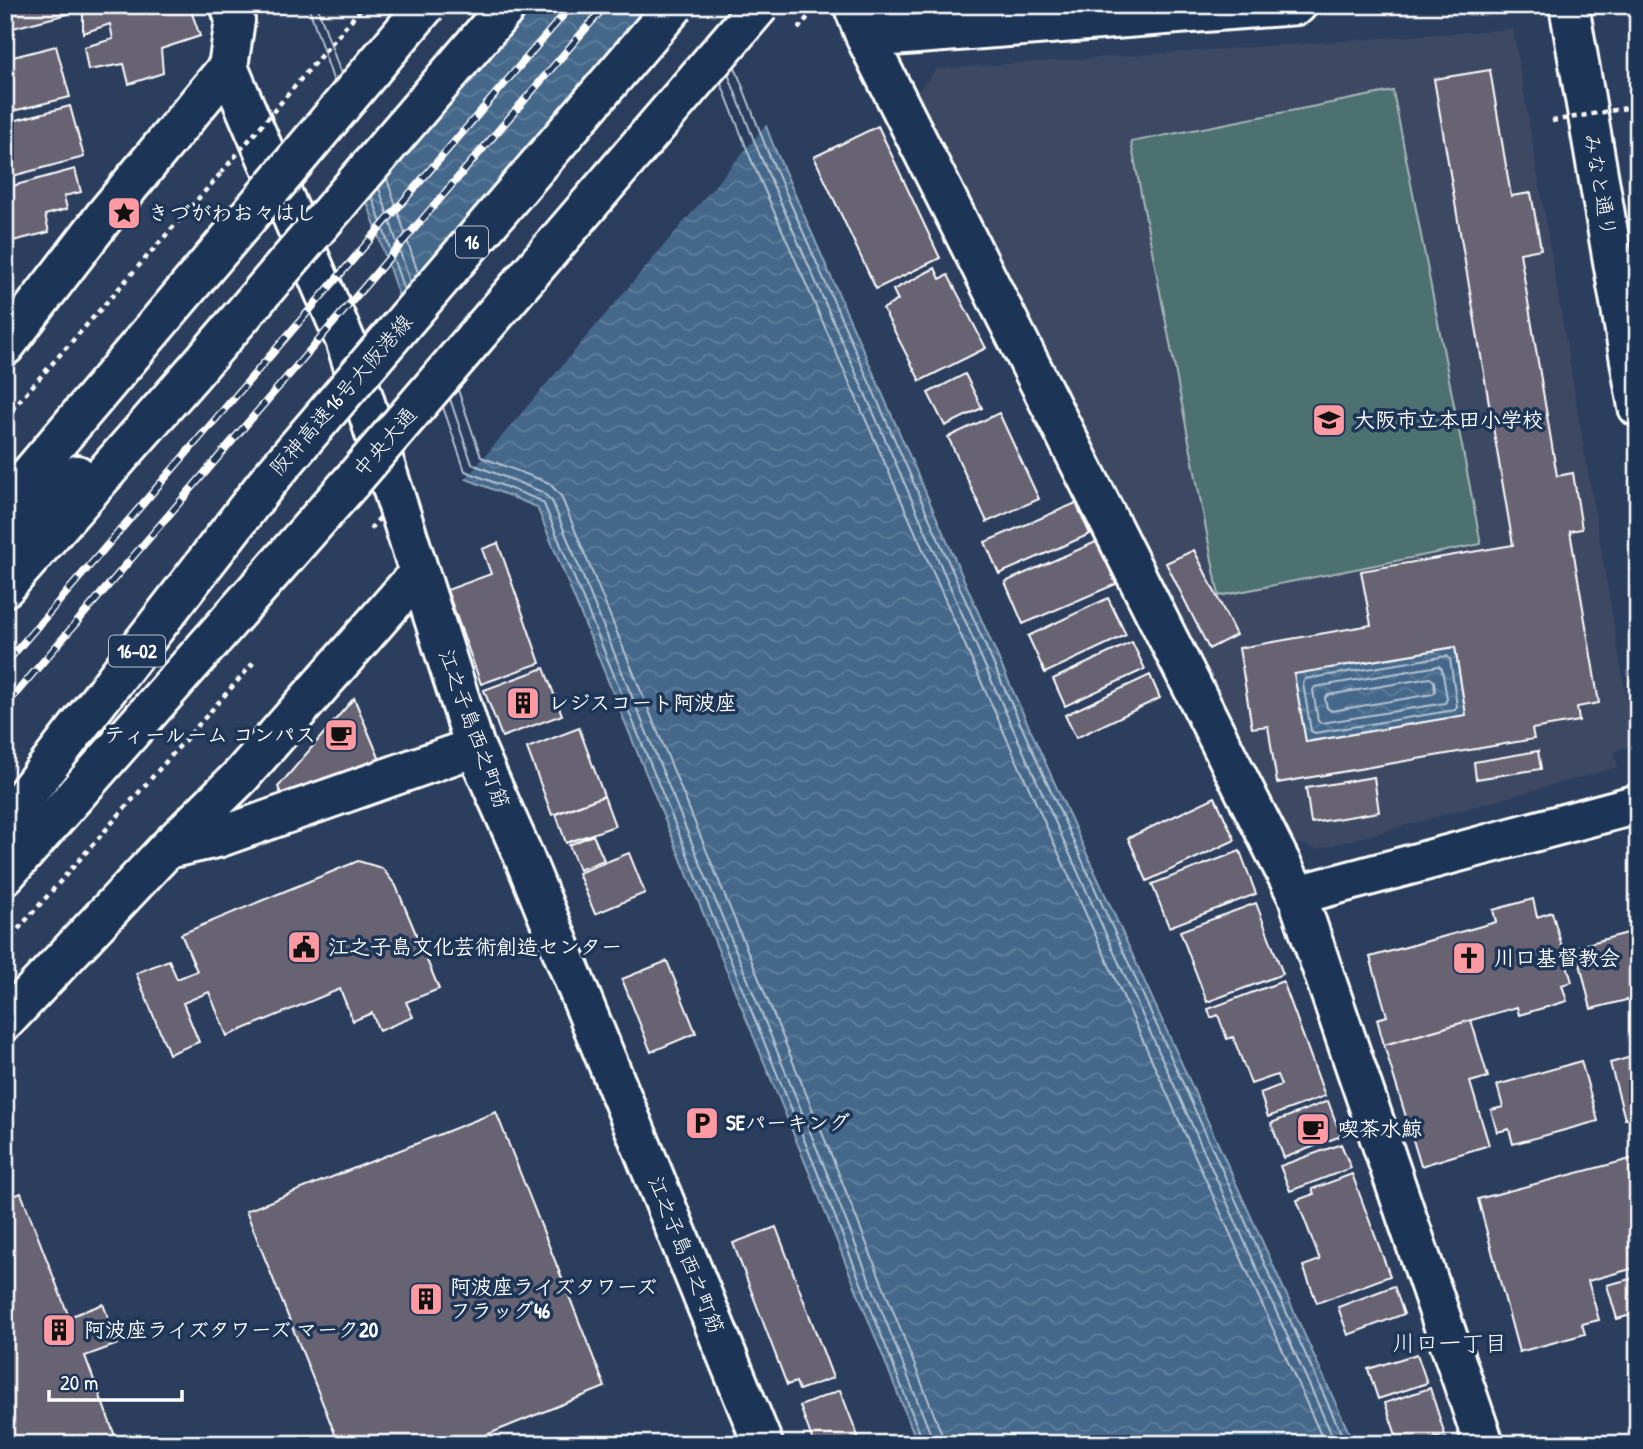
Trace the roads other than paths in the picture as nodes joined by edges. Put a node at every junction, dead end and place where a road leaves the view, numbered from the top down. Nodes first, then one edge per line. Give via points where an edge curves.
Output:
1 (230, 5) edge
2 (426, 5) edge
3 (508, 5) edge
4 (674, 5) edge
5 (760, 5) edge
6 (895, 5) edge
7 (1297, 5) edge
8 (1569, 5) edge
9 (860, 22) edge
10 (228, 67) junction
11 (5, 346) edge
12 (192, 374) junction
13 (1638, 407) edge
14 (269, 480) junction
15 (5, 504) edge
16 (5, 538) edge
17 (419, 573) junction
18 (5, 587) edge
19 (475, 747) junction
20 (5, 784) edge
21 (1638, 804) edge
22 (5, 822) edge
23 (167, 849) junction
24 (5, 875) edge
25 (1297, 895) junction
26 (5, 1021) edge
27 (763, 1444) edge
28 (1484, 1444) edge

1 - 10 main road via 236,20
2 - 15 main road, bridge
3 - 12 main road, bridge
4 - 14 main road, 阪神高速16号大阪港線 / 16, bridge
5 - 24 main road, 中央大通, bridge via 352,481
6 - 9 main road
7 - 9 main road
8 - 13 main road, みなと通り
9 - 25 main road
10 - 11 main road via 107,212
10 - 17 main road, 江之子島西之町筋 via 345,340
12 - 16 main road
12 - 18 main road
14 - 20 main road, 阪神高速16号大阪港線 / 16
14 - 22 main road, 16-02
17 - 19 main road, 江之子島西之町筋
17 - 23 main road via 242,776
19 - 23 main road via 217,838
19 - 27 main road, 江之子島西之町筋
21 - 25 main road
23 - 26 main road
25 - 28 main road

